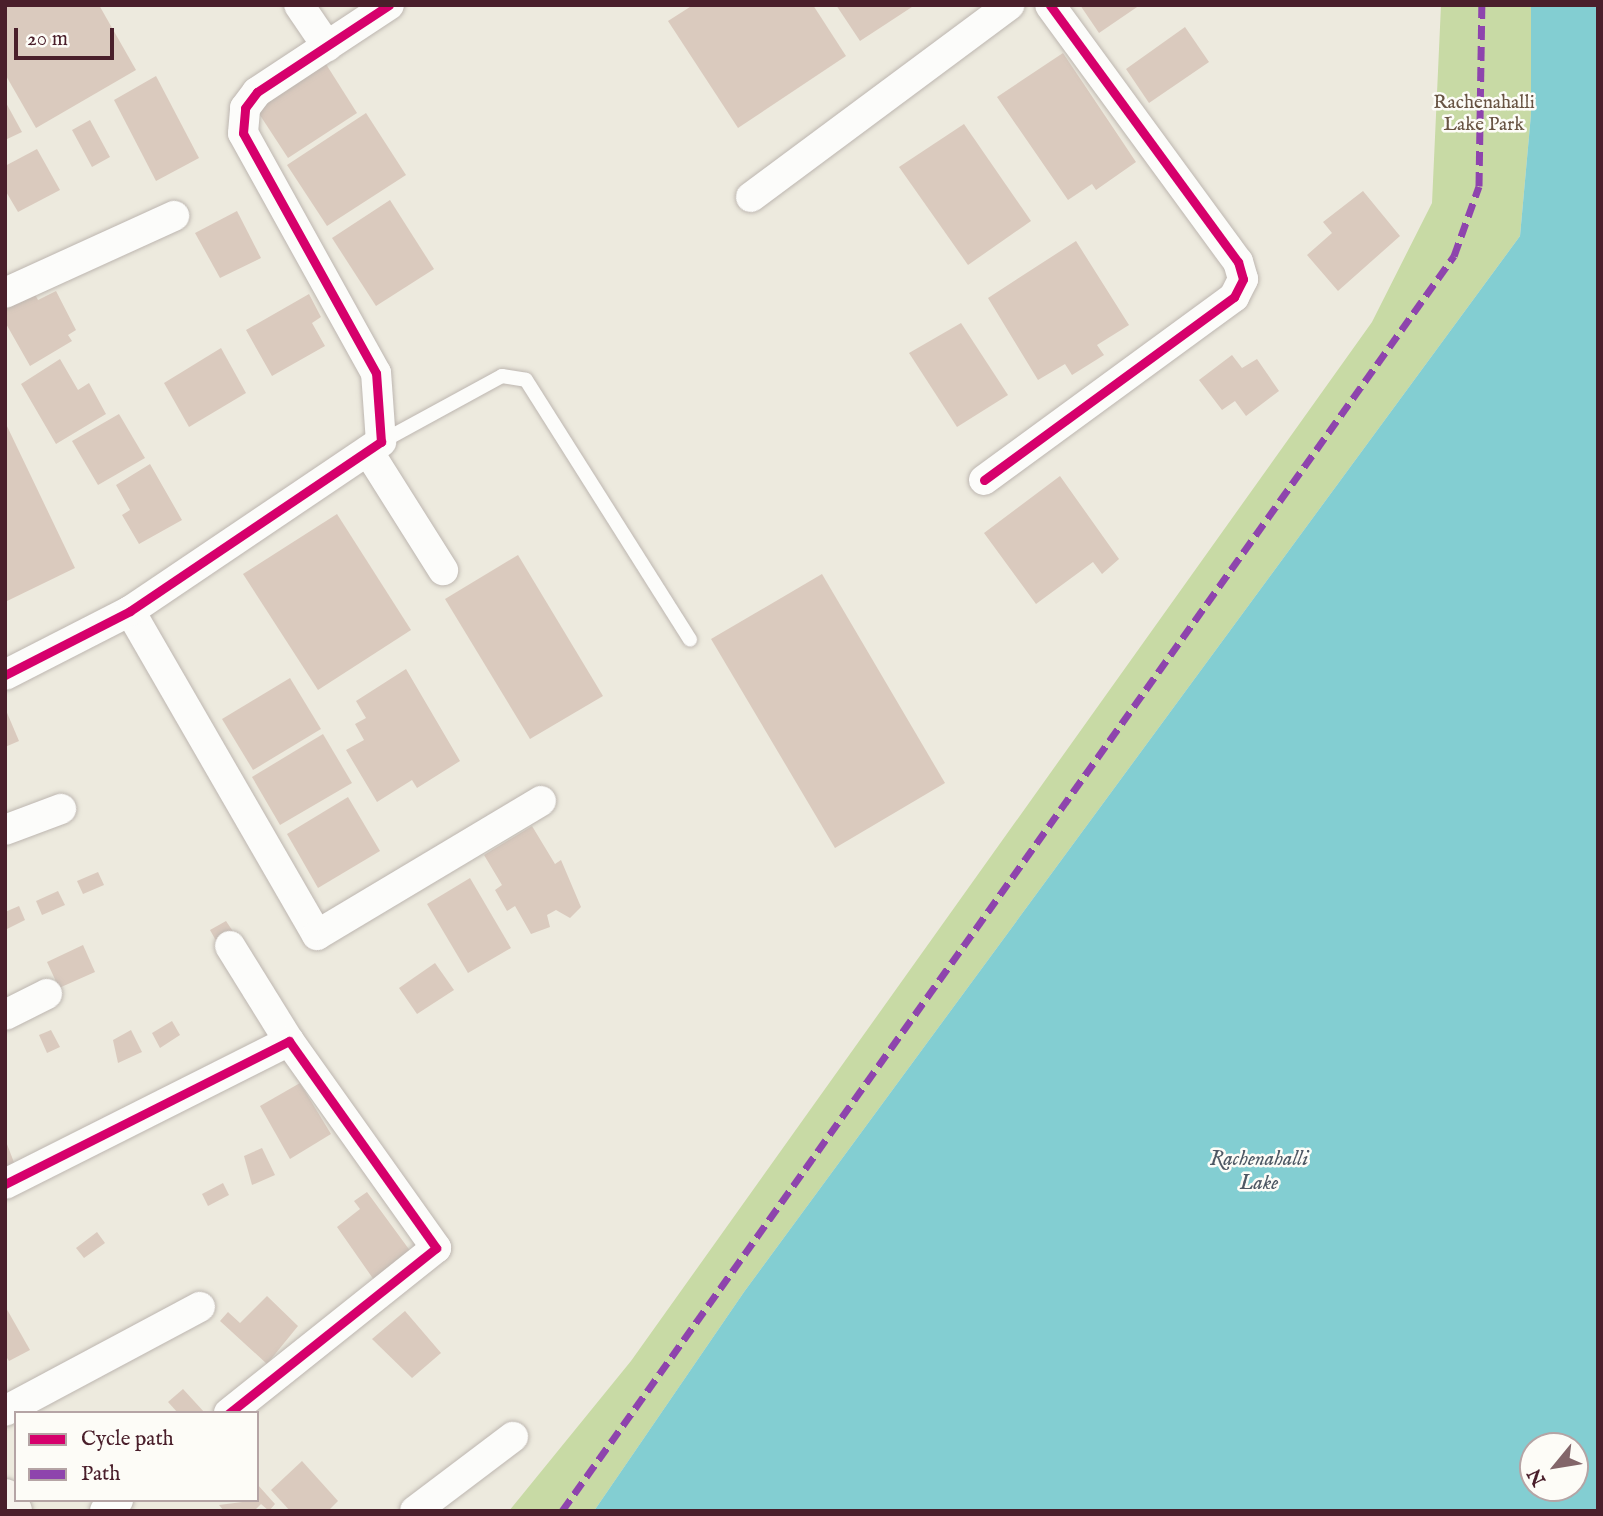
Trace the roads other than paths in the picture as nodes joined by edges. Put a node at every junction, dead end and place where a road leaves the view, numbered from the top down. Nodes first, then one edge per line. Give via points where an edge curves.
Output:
1 (299, 5) edge
2 (389, 5) edge
3 (1010, 5) edge
4 (1050, 5) edge
5 (327, 46) junction
6 (751, 197) dead end
7 (174, 216) dead end
8 (5, 293) edge
9 (374, 447) junction
10 (984, 480) dead end
11 (443, 570) dead end
12 (130, 611) junction
13 (690, 639) dead end
14 (5, 675) edge
15 (541, 801) dead end
16 (61, 809) dead end
17 (5, 830) edge
18 (230, 946) dead end
19 (47, 993) dead end
20 (5, 1015) edge
21 (289, 1041) junction
22 (5, 1184) edge
23 (200, 1307) dead end
24 (5, 1411) edge
25 (232, 1411) edge
26 (513, 1437) dead end
27 (5, 1498) edge
28 (13, 1511) edge
29 (415, 1511) edge

1 - 5 street
2 - 5 street
3 - 6 street
4 - 10 street via 1238,262 1243,279 1234,297
5 - 9 street via 257,92 245,108 243,133 376,373
7 - 8 street
9 - 11 street
9 - 12 street
9 - 13 lane via 502,376 526,380
12 - 14 street
12 - 15 street via 317,935
16 - 17 street
18 - 21 street
19 - 20 street
21 - 22 street
21 - 25 street via 436,1248
23 - 24 street
26 - 29 street
27 - 28 street

